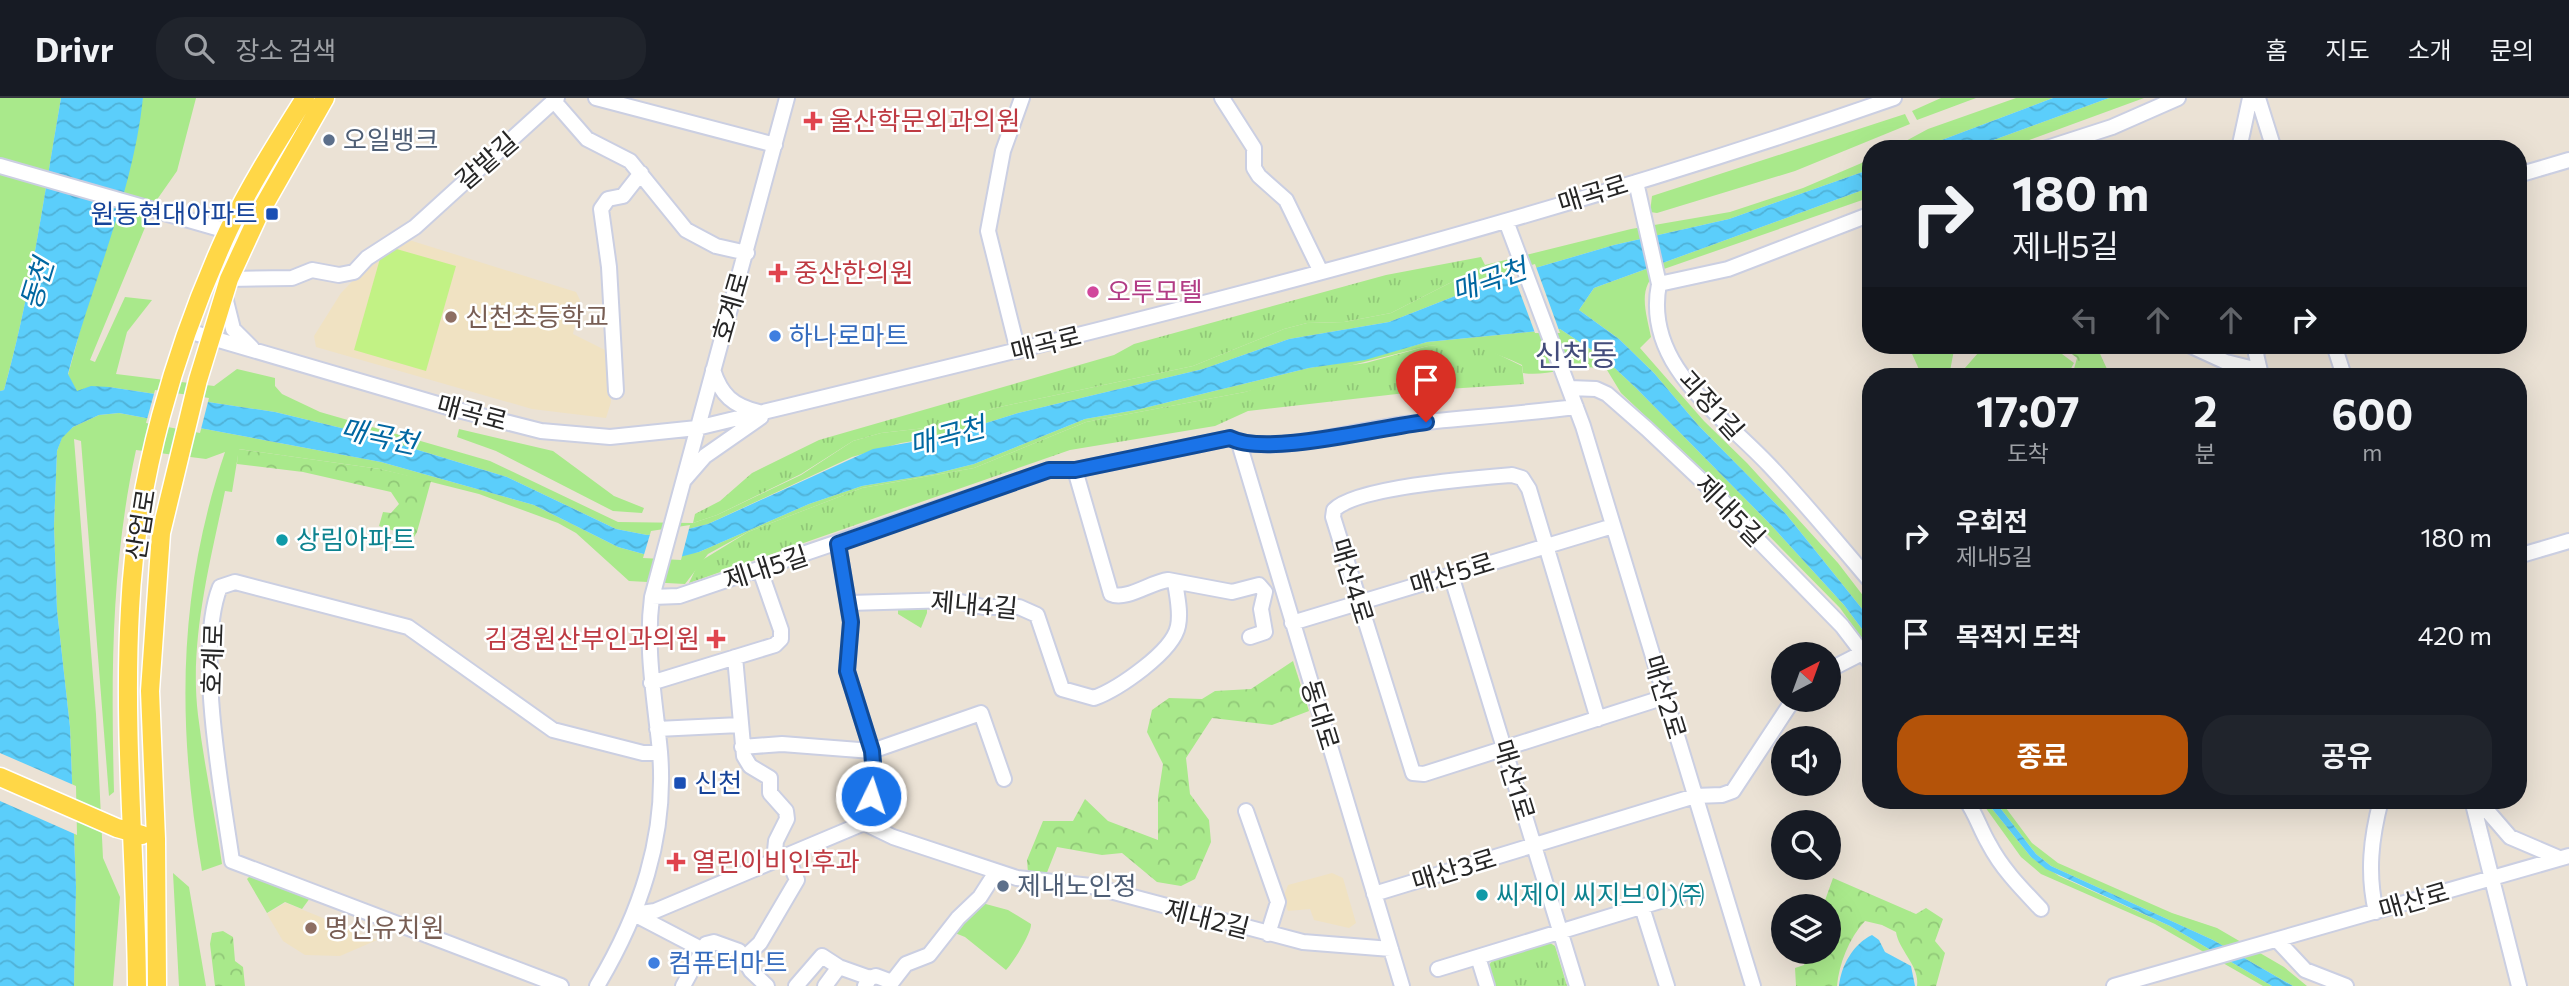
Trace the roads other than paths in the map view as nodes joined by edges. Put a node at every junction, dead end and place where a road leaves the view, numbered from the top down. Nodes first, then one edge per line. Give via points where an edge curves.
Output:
1 (305, 98) edge
2 (325, 98) edge
3 (596, 98) edge
4 (787, 98) edge
5 (1022, 98) edge
6 (1222, 98) edge
7 (1895, 98) edge
8 (2178, 98) edge
9 (2250, 98) edge
10 (2258, 98) edge
11 (555, 99) edge
12 (2072, 140) edge
13 (2241, 140) edge
14 (2271, 140) edge
15 (775, 145) junction
16 (2569, 160) edge
17 (0, 166) edge
18 (2527, 172) edge
19 (641, 173) junction
20 (1636, 181) junction
21 (1862, 217) edge
22 (1506, 221) junction
23 (229, 230) junction
24 (248, 237) junction
25 (747, 253) junction
26 (1320, 270) junction
27 (1657, 278) junction
28 (227, 286) junction
29 (188, 331) junction
30 (211, 338) junction
31 (256, 351) junction
32 (1018, 351) junction
33 (2209, 354) edge
34 (2245, 368) edge
35 (713, 370) junction
36 (1567, 384) junction
37 (616, 391) dead end
38 (1576, 407) junction
39 (765, 412) junction
40 (697, 428) junction
41 (1239, 443) junction
42 (1075, 470) junction
43 (682, 482) junction
44 (1613, 526) junction
45 (2569, 541) edge
46 (838, 544) junction
47 (1546, 546) junction
48 (2527, 553) edge
49 (760, 570) junction
50 (1862, 572) edge
51 (1451, 575) junction
52 (1175, 582) junction
53 (652, 597) junction
54 (849, 603) junction
55 (1359, 603) junction
56 (1292, 623) junction
57 (1250, 637) dead end
58 (1862, 648) edge
59 (1862, 656) edge
60 (735, 657) junction
61 (1841, 665) edge
62 (651, 683) junction
63 (1665, 697) junction
64 (1785, 712) edge
65 (1598, 719) junction
66 (740, 725) junction
67 (657, 729) junction
68 (743, 747) junction
69 (1504, 749) junction
70 (872, 751) junction
71 (660, 752) junction
72 (0, 777) edge
73 (1004, 779) dead end
74 (1695, 796) junction
75 (1973, 809) edge
76 (2379, 809) edge
77 (2474, 809) edge
78 (2486, 809) edge
79 (1246, 811) dead end
80 (864, 823) junction
81 (125, 831) junction
82 (156, 839) junction
83 (1534, 845) junction
84 (2564, 857) edge
85 (781, 858) junction
86 (996, 872) junction
87 (2491, 878) junction
88 (1374, 894) junction
89 (1680, 895) dead end
90 (1642, 907) junction
91 (2041, 909) dead end
92 (2376, 912) junction
93 (634, 914) junction
94 (1560, 933) junction
95 (1268, 934) junction
96 (2277, 940) junction
97 (1391, 949) junction
98 (703, 950) junction
99 (1478, 957) junction
100 (744, 958) junction
101 (839, 967) junction
102 (1438, 968) dead end
103 (867, 982) edge
104 (2122, 985) edge
105 (137, 986) edge
106 (157, 986) edge
107 (561, 986) edge
108 (597, 986) edge
109 (683, 986) edge
110 (767, 986) edge
111 (796, 986) edge
112 (825, 986) edge
113 (1402, 986) edge
114 (1487, 986) edge
115 (1577, 986) edge
116 (1667, 986) edge
117 (1753, 986) edge
118 (2346, 986) edge
119 (2519, 986) edge

1 - 23 main road, 산업로
2 - 24 main road, 산업로
3 - 15 street
4 - 15 street, 호계로
5 - 32 street via 1003,151 988,231
6 - 26 street via 1254,148 1254,168 1286,200
7 - 20 street, 매곡로
8 - 12 street
9 - 13 street
10 - 14 street
11 - 19 street, 갈밭길 via 587,139 624,157
11 - 28 street, 갈밭길 via 415,227 367,258 354,272 339,275 312,270 292,278
15 - 25 street, 호계로
16 - 18 street
17 - 23 street
19 - 25 street, 갈밭길 via 686,229 716,246
19 - 37 street via 622,196 602,203 601,209
20 - 22 street, 매곡로
20 - 27 street, 괴정1길
21 - 27 street via 1728,269
22 - 26 street, 매곡로
22 - 36 street, 매산2로
23 - 24 street
23 - 29 main road, 산업로
24 - 28 main road, 산업로
25 - 35 street, 호계로
26 - 32 street, 매곡로
27 - 50 street, 괴정1길 via 1658,328 1673,362 1698,398 1766,463
28 - 30 main road, 산업로
28 - 31 street via 233,329
29 - 30 street, 매곡로
29 - 81 main road, 산업로 via 153,454 138,529 130,607
30 - 31 street, 매곡로
30 - 82 main road, 산업로 via 161,533 149,691
31 - 40 street, 매곡로 via 541,431 610,437
32 - 39 street, 매곡로
33 - 34 street
35 - 39 street via 729,400 741,408
35 - 40 street, 호계로
36 - 38 street, 매산2로
36 - 58 street, 제내5길 via 1607,394 1647,429 1720,498
38 - 41 street, 제내5길 via 1401,425 1275,445
38 - 44 street, 매산2로
39 - 40 street, 매곡로
39 - 43 street via 705,456
40 - 43 street, 호계로
41 - 42 street, 제내5길 via 1230,438
41 - 56 street, 동대로
42 - 46 street, 제내5길 via 1049,470
42 - 52 street via 1111,594 1120,597 1158,581
43 - 53 street, 호계로
44 - 47 street, 매산5로
44 - 63 street, 매산2로
45 - 48 street
46 - 49 street, 제내5길
46 - 54 street
47 - 51 street, 매산5로
47 - 55 street, 매산4로 via 1529,489 1517,475 1418,485 1345,501 1333,517
47 - 65 street, 매산4로
49 - 53 street, 제내5길 via 679,596
49 - 60 street via 780,639 775,645
51 - 55 street, 매산5로
51 - 69 street, 매산1로
52 - 54 street, 제내4길 via 1179,610 1173,639 1137,671 1094,698 1062,689 1032,611 952,600
52 - 57 street via 1220,591 1262,587 1265,632
53 - 62 street
54 - 70 street via 847,671
55 - 56 street, 매산5로
55 - 69 street, 매산4로 via 1413,773 1424,774
56 - 88 street, 동대로
59 - 61 street
60 - 62 street
60 - 66 street
62 - 67 street
63 - 65 street, 매산4로
63 - 74 street, 매산2로
64 - 74 street, 매산3로 via 1733,790
65 - 69 street, 매산4로
66 - 67 street
66 - 68 street
67 - 71 street
68 - 70 street via 782,744
68 - 85 street via 746,762 770,778 769,793 786,811 776,841
69 - 83 street, 매산1로
70 - 73 street via 981,713
70 - 80 street via 874,775
71 - 93 street via 656,842
71 - 107 street, 호계로 via 643,753 553,730 408,627 235,582 220,587 213,627 212,703 232,861
72 - 81 main road
74 - 83 street, 매산3로
74 - 117 street, 매산2로
75 - 91 street via 1988,844
76 - 92 street via 2370,864
77 - 87 street
78 - 84 street via 2510,837
79 - 95 street via 1278,902
80 - 85 street
80 - 86 street, 제내2길
81 - 82 main road
81 - 105 main road, 산업로
82 - 106 main road, 산업로
83 - 88 street, 매산3로
83 - 94 street, 매산1로
84 - 87 street, 매산로
85 - 93 street via 654,911
85 - 100 street via 797,880 760,943
86 - 95 street, 제내2길 via 1091,886
86 - 103 street via 981,897 929,955 906,964 892,982 876,976
87 - 92 street, 매산로
87 - 119 street
88 - 97 street, 동대로
89 - 90 street
90 - 94 street
90 - 116 street
92 - 96 street, 매산로
93 - 98 street
93 - 108 street
94 - 99 street
94 - 115 street, 매산1로
95 - 97 street, 제내2길 via 1325,946
96 - 104 street, 매산로
96 - 118 street via 2305,970
97 - 113 street, 동대로
98 - 100 street via 715,942
98 - 109 street
99 - 102 street
99 - 114 street
100 - 110 street
101 - 103 street
101 - 111 street via 819,957
101 - 112 street

